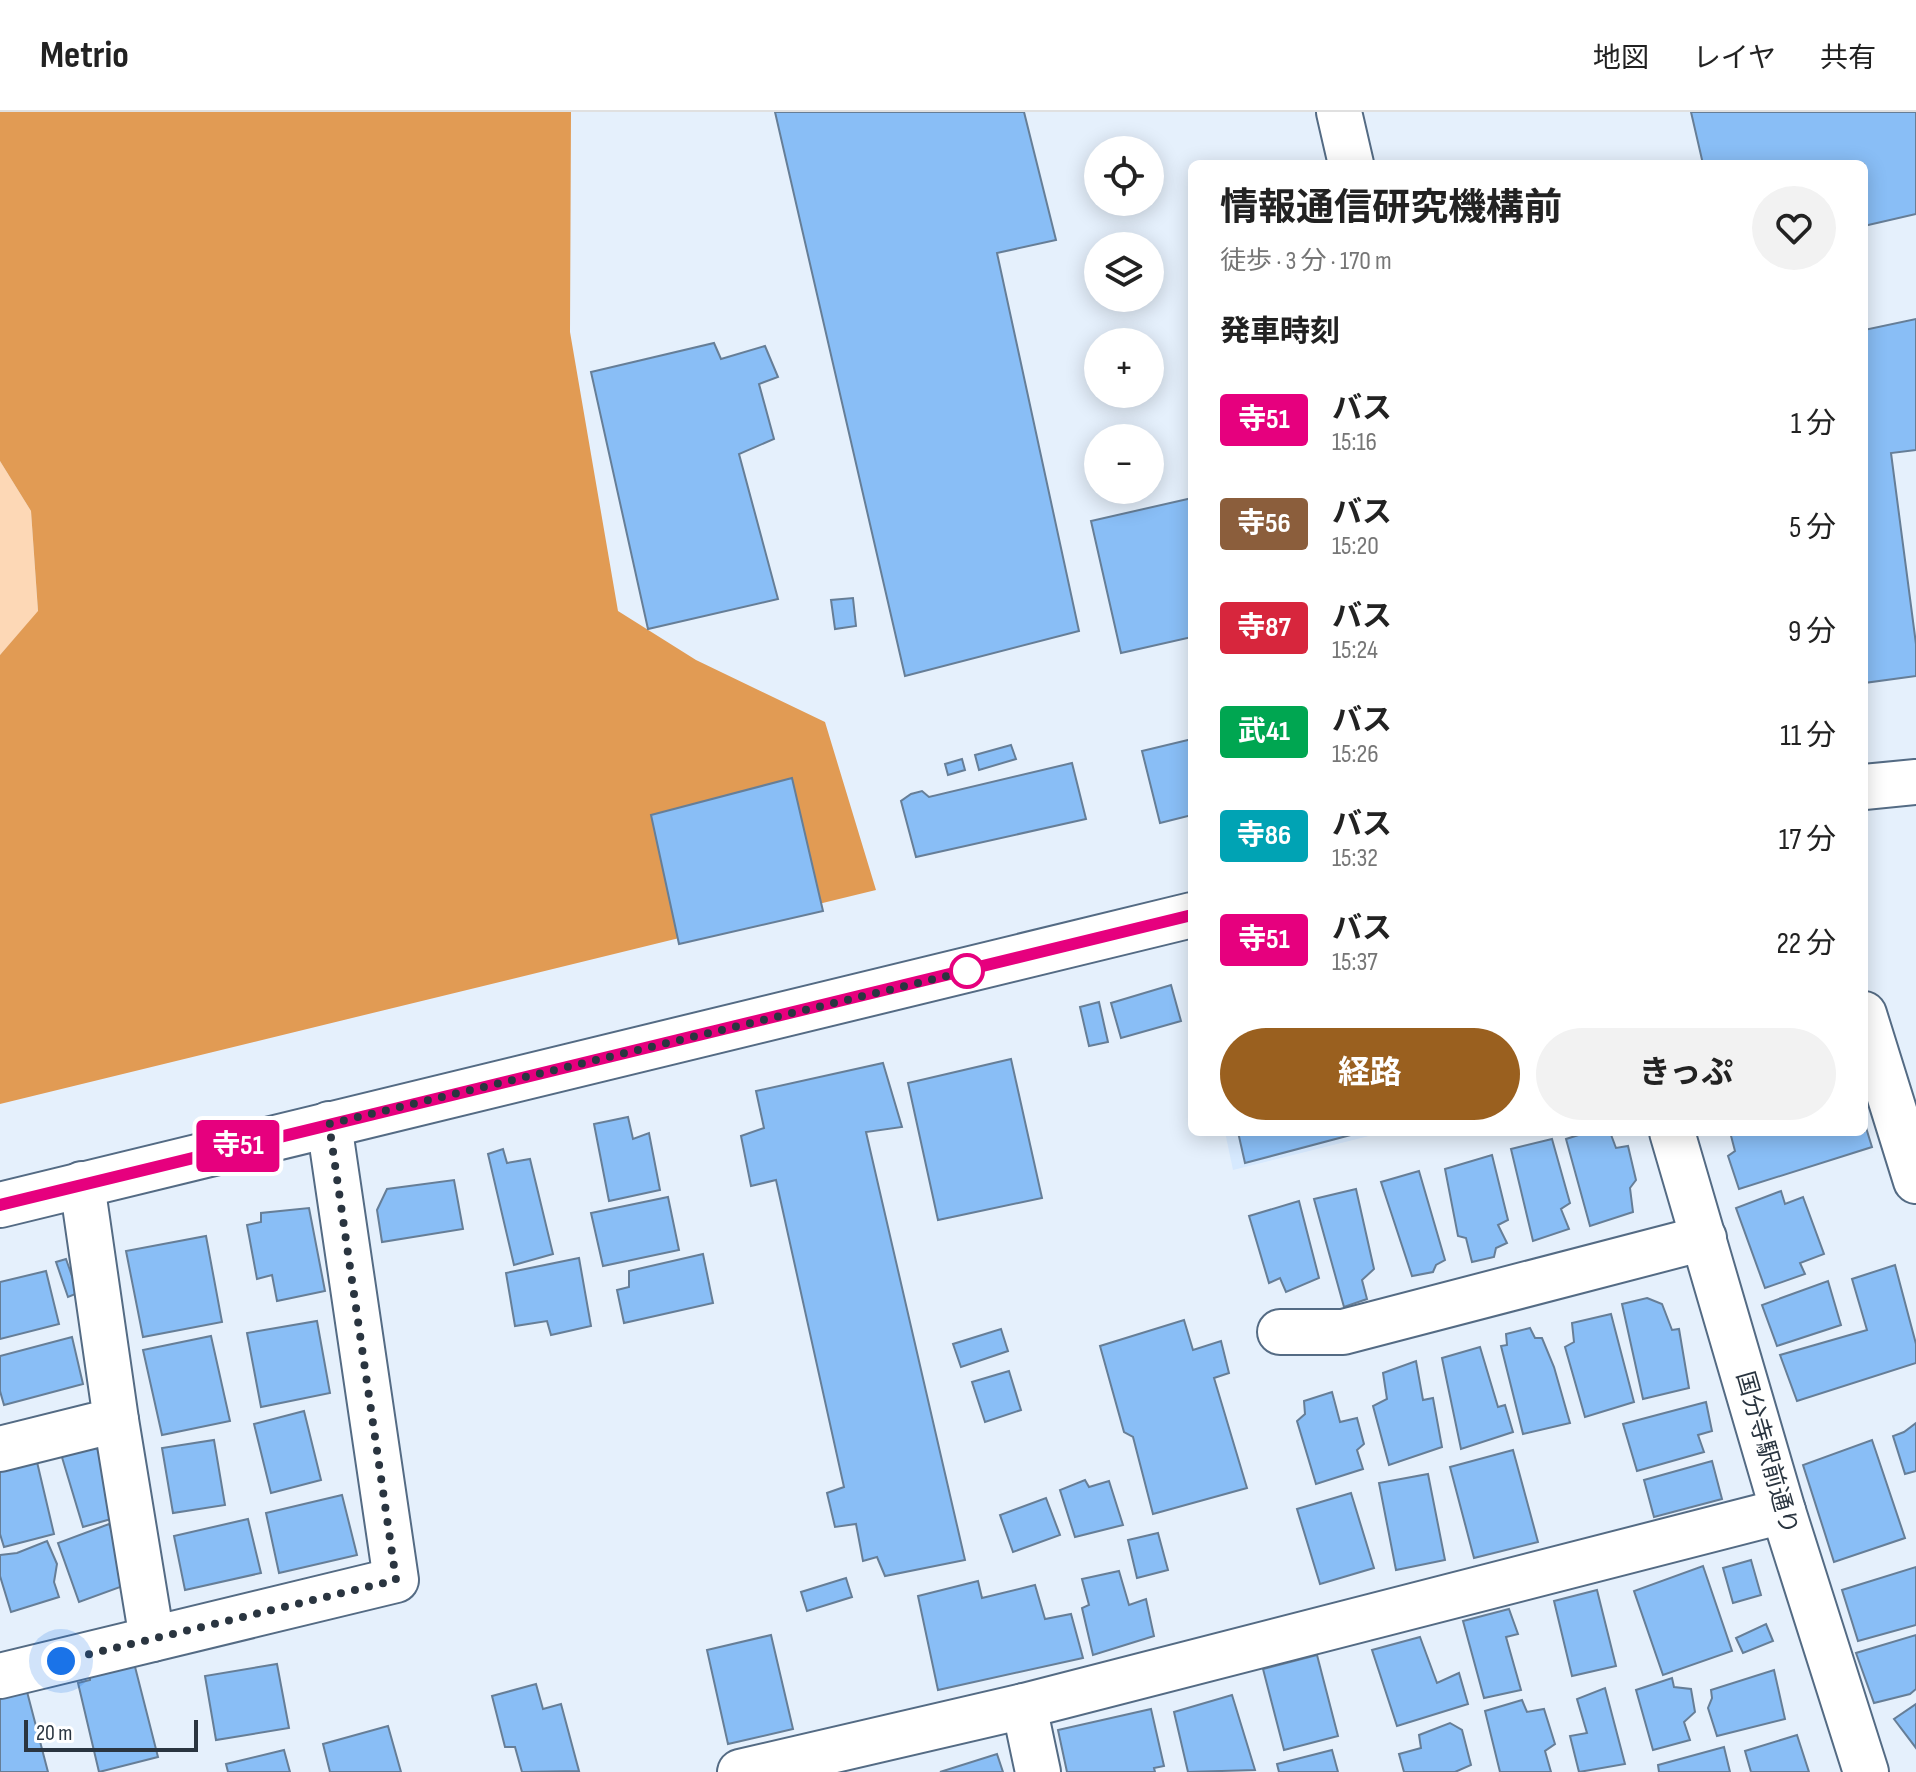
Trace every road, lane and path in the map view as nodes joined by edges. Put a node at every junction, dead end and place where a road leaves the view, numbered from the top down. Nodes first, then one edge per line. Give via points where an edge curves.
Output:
1 (1339, 112) edge
2 (1350, 160) edge
3 (1916, 782) edge
4 (1868, 787) edge
5 (1188, 916) edge
6 (1868, 1027) edge
7 (329, 1124) junction
8 (1673, 1136) edge
9 (1916, 1181) edge
10 (82, 1184) junction
11 (0, 1205) edge
12 (1704, 1238) junction
13 (1280, 1332) dead end
14 (116, 1420) junction
15 (0, 1449) edge
16 (1783, 1511) junction
17 (152, 1639) junction
18 (0, 1676) edge
19 (1024, 1706) junction
20 (740, 1772) edge
21 (1038, 1772) edge
22 (1866, 1772) edge

1 - 2 street
3 - 4 street
5 - 7 street
6 - 9 street
7 - 10 street
7 - 17 street via 396,1580
8 - 12 street, 国分寺駅前通り
10 - 11 street
10 - 14 street
12 - 13 street via 1343,1332
12 - 16 street, 国分寺駅前通り
14 - 15 street
14 - 17 street
16 - 19 street
16 - 22 street, 国分寺駅前通り
17 - 18 street
19 - 20 street
19 - 21 street

